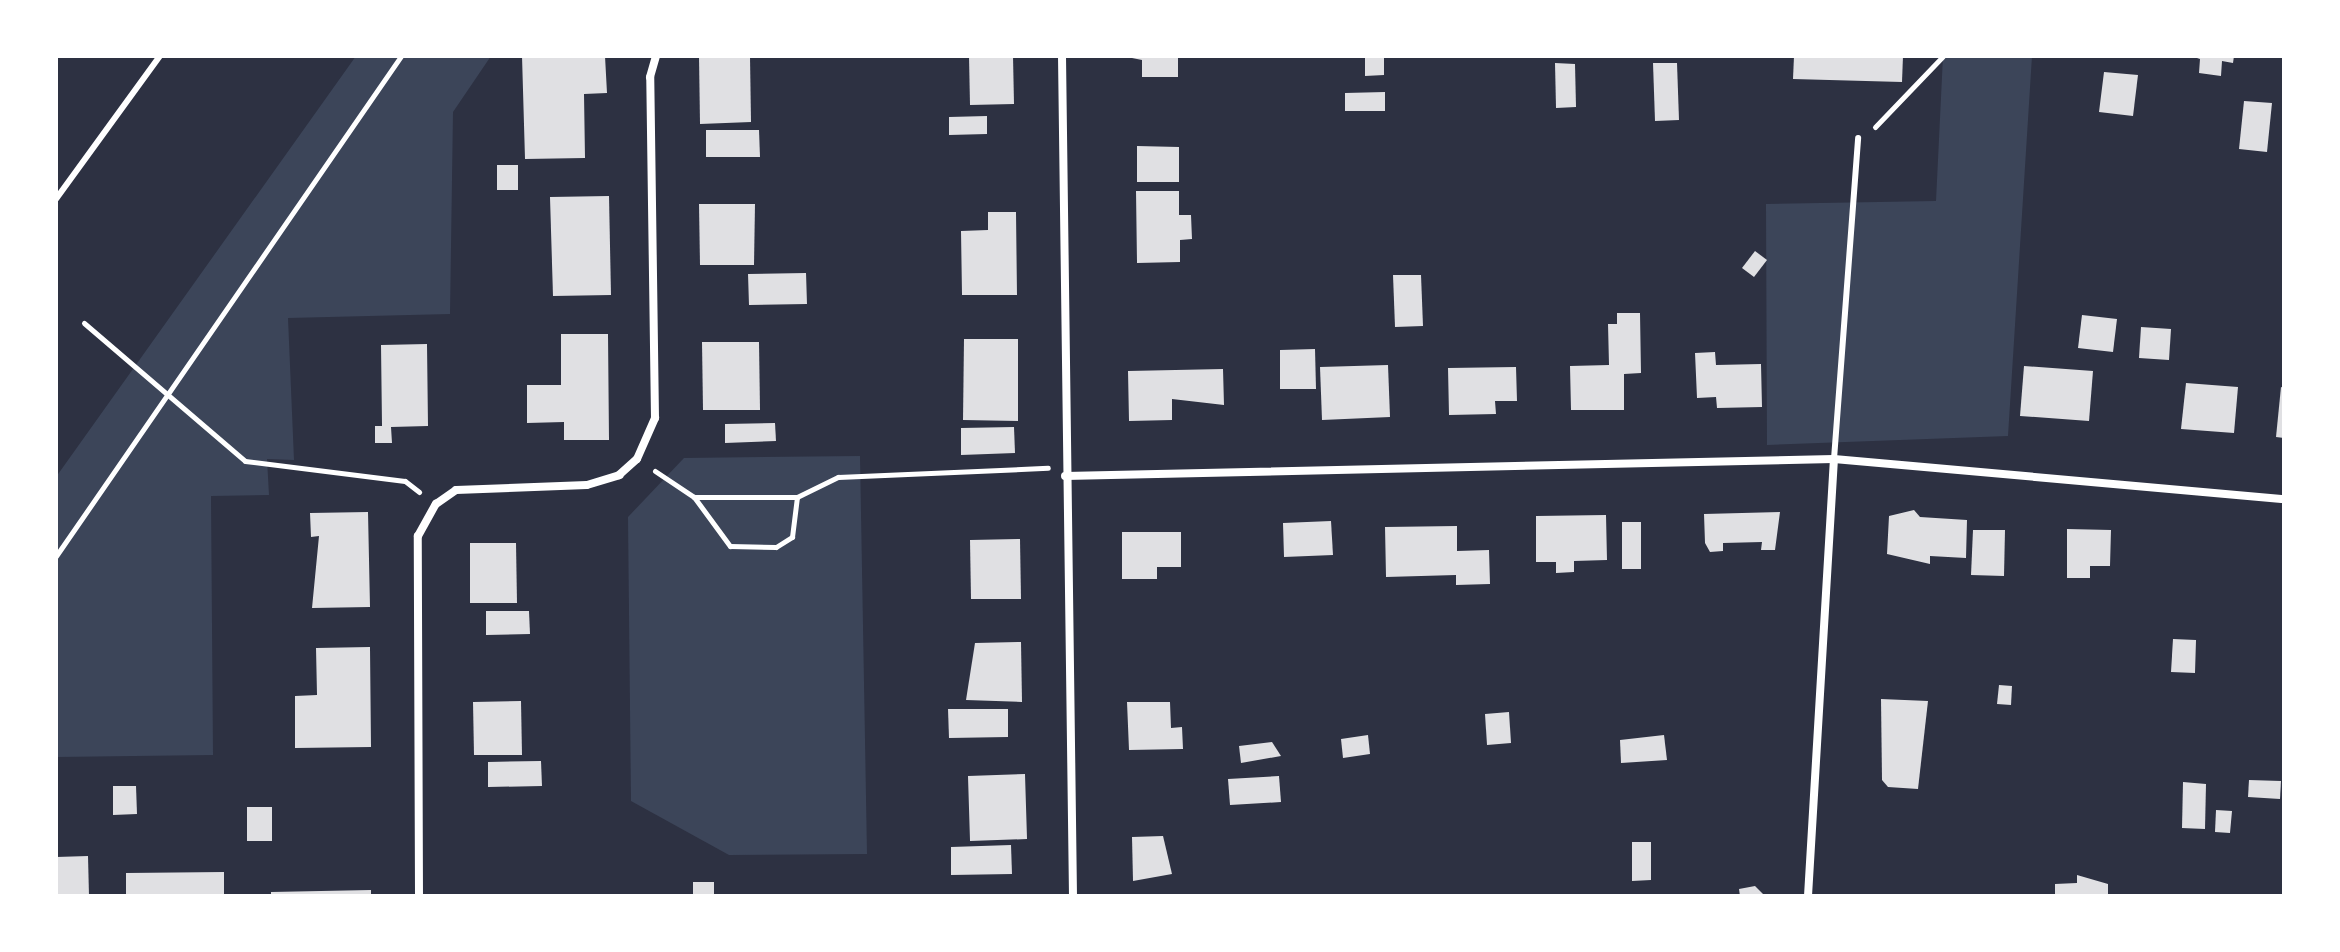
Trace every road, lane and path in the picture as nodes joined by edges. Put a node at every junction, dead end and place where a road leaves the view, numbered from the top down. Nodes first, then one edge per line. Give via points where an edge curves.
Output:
1 (160, 56) edge
2 (401, 56) edge
3 (656, 56) edge
4 (1062, 56) edge
5 (1943, 56) edge
6 (1858, 138) joint
7 (56, 199) edge
8 (84, 323) dead end
9 (171, 392) junction
10 (637, 459) junction
11 (1834, 459) junction
12 (1065, 476) junction
13 (694, 497) junction
14 (797, 497) junction
15 (2284, 499) edge
16 (436, 504) junction
17 (56, 556) edge
18 (419, 896) edge
19 (1073, 896) edge
20 (1808, 896) edge

1 - 7 lane
2 - 9 path
3 - 10 street via 655,418
4 - 12 street
5 - 6 path via 1898,111
6 - 11 lane
8 - 9 path
9 - 16 path via 245,461 405,481
9 - 17 path
10 - 13 path
10 - 16 street via 619,475 587,485 456,490
11 - 12 street
11 - 15 street
11 - 20 street
12 - 14 path via 1046,467 838,477
12 - 19 street
13 - 14 path
13 - 14 path via 730,546 776,547 792,537
16 - 18 street via 418,536 413,580

